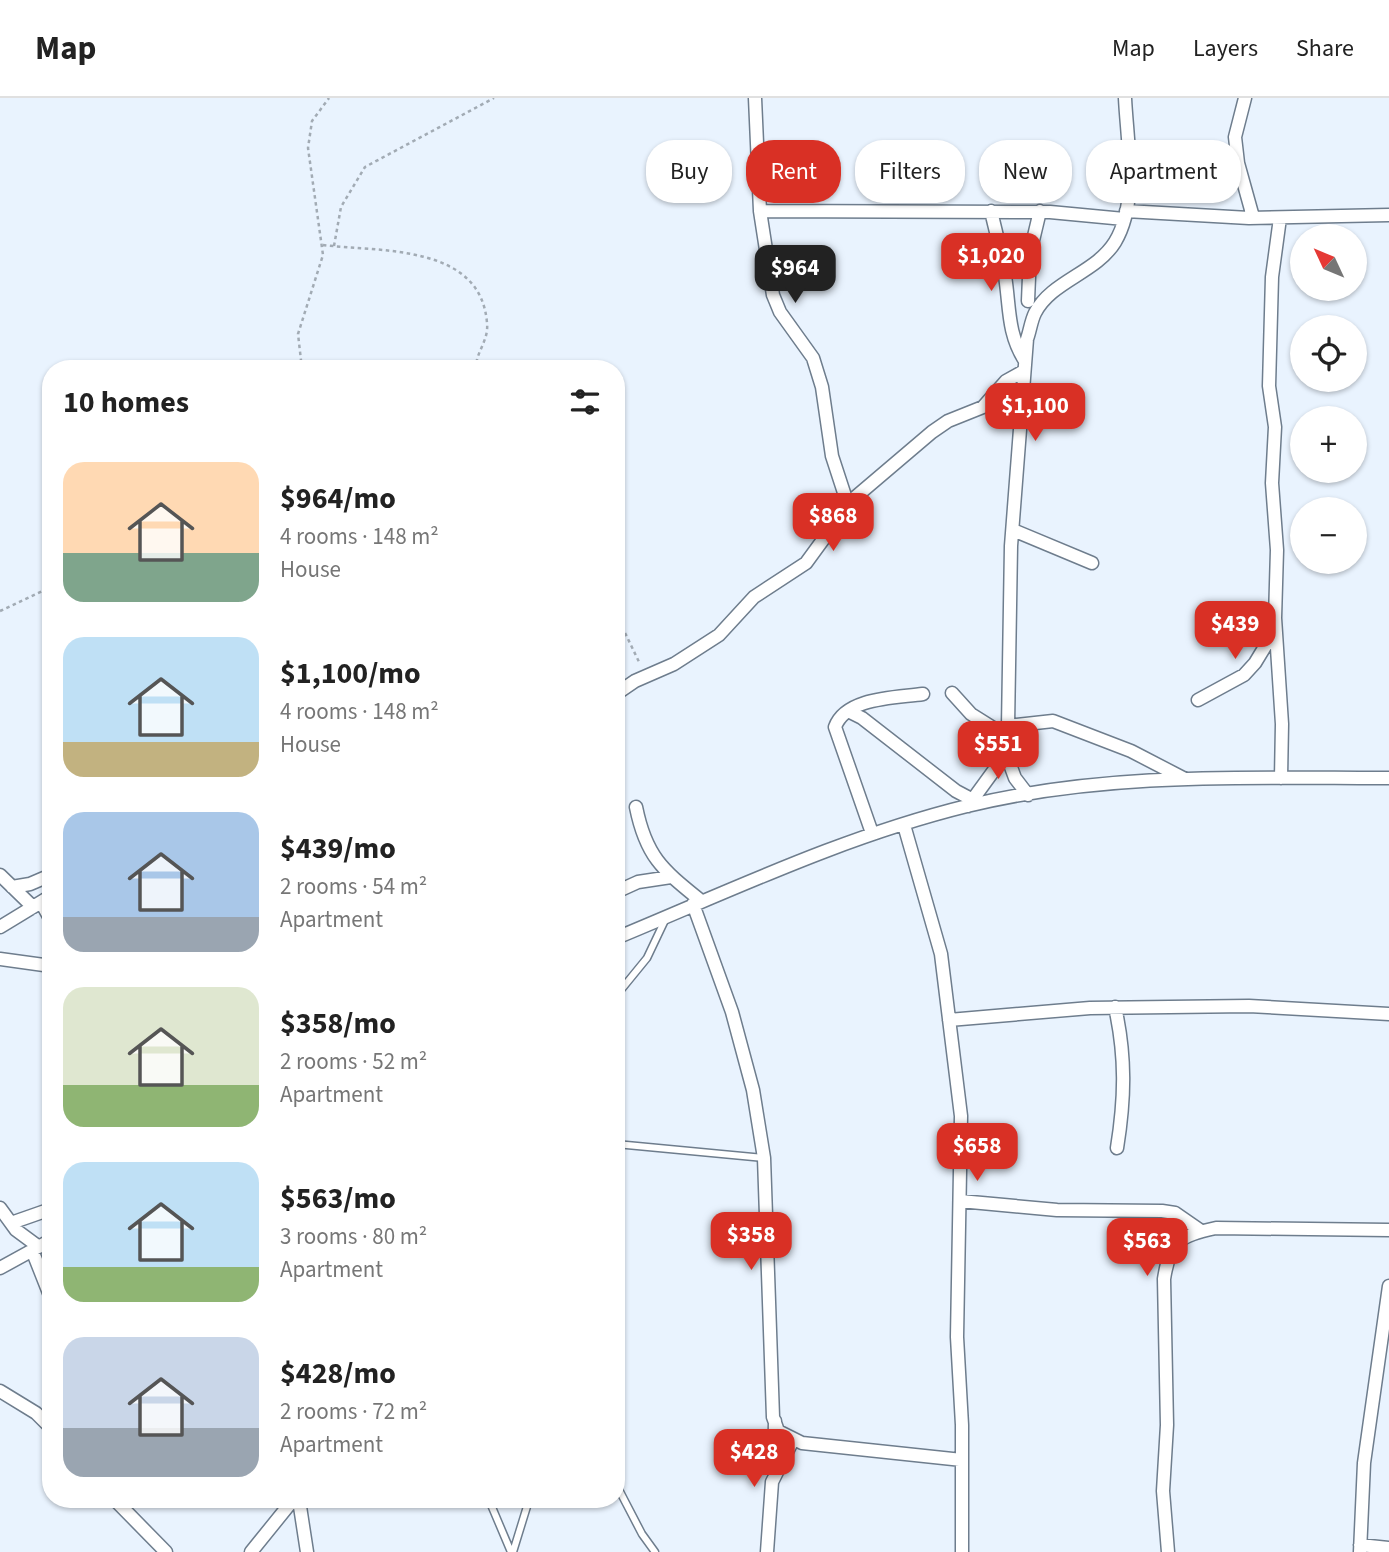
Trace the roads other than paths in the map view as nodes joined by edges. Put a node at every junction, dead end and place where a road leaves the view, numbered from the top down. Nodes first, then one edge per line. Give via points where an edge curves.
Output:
1 (755, 98) edge
2 (1125, 98) edge
3 (1245, 98) edge
4 (760, 211) junction
5 (991, 211) junction
6 (1040, 211) junction
7 (1125, 215) junction
8 (1389, 215) edge
9 (1252, 218) junction
10 (1280, 218) junction
11 (1046, 299) junction
12 (1008, 300) junction
13 (1028, 301) junction
14 (1024, 366) junction
15 (848, 505) junction
16 (1013, 530) junction
17 (1092, 563) dead end
18 (1275, 630) junction
19 (625, 689) edge
20 (952, 693) dead end
21 (923, 694) dead end
22 (1198, 699) dead end
23 (848, 711) junction
24 (1006, 737) junction
25 (1281, 778) junction
26 (1389, 778) edge
27 (1185, 779) junction
28 (1028, 795) junction
29 (971, 803) junction
30 (636, 807) dead end
31 (904, 825) junction
32 (872, 833) junction
33 (0, 875) edge
34 (671, 877) junction
35 (42, 879) edge
36 (12, 887) junction
37 (625, 888) edge
38 (42, 902) edge
39 (697, 902) junction
40 (666, 916) junction
41 (0, 926) edge
42 (625, 933) edge
43 (0, 959) edge
44 (42, 965) edge
45 (625, 985) edge
46 (1115, 1007) junction
47 (1389, 1014) edge
48 (949, 1020) junction
49 (625, 1145) edge
50 (1118, 1148) dead end
51 (764, 1157) junction
52 (960, 1201) junction
53 (0, 1208) edge
54 (42, 1212) edge
55 (11, 1223) junction
56 (1389, 1230) edge
57 (1201, 1231) junction
58 (42, 1244) edge
59 (35, 1248) junction
60 (0, 1268) edge
61 (42, 1270) edge
62 (1389, 1286) edge
63 (0, 1391) edge
64 (42, 1419) edge
65 (775, 1421) junction
66 (793, 1440) junction
67 (962, 1460) junction
68 (774, 1478) junction
69 (625, 1501) edge
70 (123, 1508) edge
71 (287, 1508) edge
72 (300, 1508) edge
73 (493, 1508) edge
74 (526, 1508) edge
75 (1389, 1548) edge
76 (1360, 1549) edge
77 (166, 1552) edge
78 (251, 1552) edge
79 (307, 1552) edge
80 (512, 1552) edge
81 (655, 1552) edge
82 (766, 1552) edge
83 (962, 1552) edge
84 (1168, 1552) edge

1 - 4 street
2 - 7 street
3 - 9 street via 1236,137
4 - 5 street
4 - 15 street via 773,295 813,358 832,456
5 - 6 street
5 - 12 street
6 - 7 street
6 - 13 street via 1030,253
7 - 9 street
7 - 11 street via 1114,244 1100,259
8 - 10 street
9 - 10 street
10 - 18 street via 1272,277 1269,386 1275,427
11 - 13 street
11 - 14 street via 1035,313
12 - 13 street
12 - 14 street via 1009,322
14 - 15 street via 983,407 932,432
14 - 16 street
15 - 19 street via 806,563 754,597 719,635
16 - 17 street
16 - 24 street
18 - 22 street via 1244,675
18 - 25 street
20 - 24 street via 971,714
21 - 23 street via 876,700
23 - 29 street
23 - 32 street via 835,727
24 - 27 street via 1053,721 1131,751
24 - 28 street via 1009,766
24 - 29 street via 1000,762
25 - 26 street
25 - 27 street
27 - 28 street
28 - 29 street
29 - 31 street
30 - 34 street via 649,851
31 - 32 street
31 - 48 street via 941,954
32 - 39 street
33 - 36 street
34 - 37 street
34 - 39 street
35 - 36 street
36 - 38 street
38 - 41 street
39 - 40 street
39 - 51 street via 753,1090
40 - 42 street
40 - 45 lane via 647,958
43 - 44 street
46 - 47 street via 1249,1006
46 - 48 street
46 - 50 street via 1125,1071
48 - 52 street via 960,1093
49 - 51 lane
51 - 65 street
52 - 57 street via 1057,1210 1162,1211 1175,1213
52 - 67 street via 957,1337
53 - 55 street
54 - 55 street
55 - 59 street
56 - 57 street
57 - 84 street via 1176,1242 1164,1279 1167,1425 1163,1492
58 - 59 street
59 - 60 street
59 - 61 street
62 - 76 street via 1364,1463
63 - 64 street
65 - 66 street via 778,1431
65 - 68 street
66 - 67 street
66 - 68 street
67 - 83 street
68 - 82 street
69 - 81 lane
70 - 77 street
71 - 78 street
72 - 79 street
73 - 80 lane
74 - 80 lane
75 - 76 street

